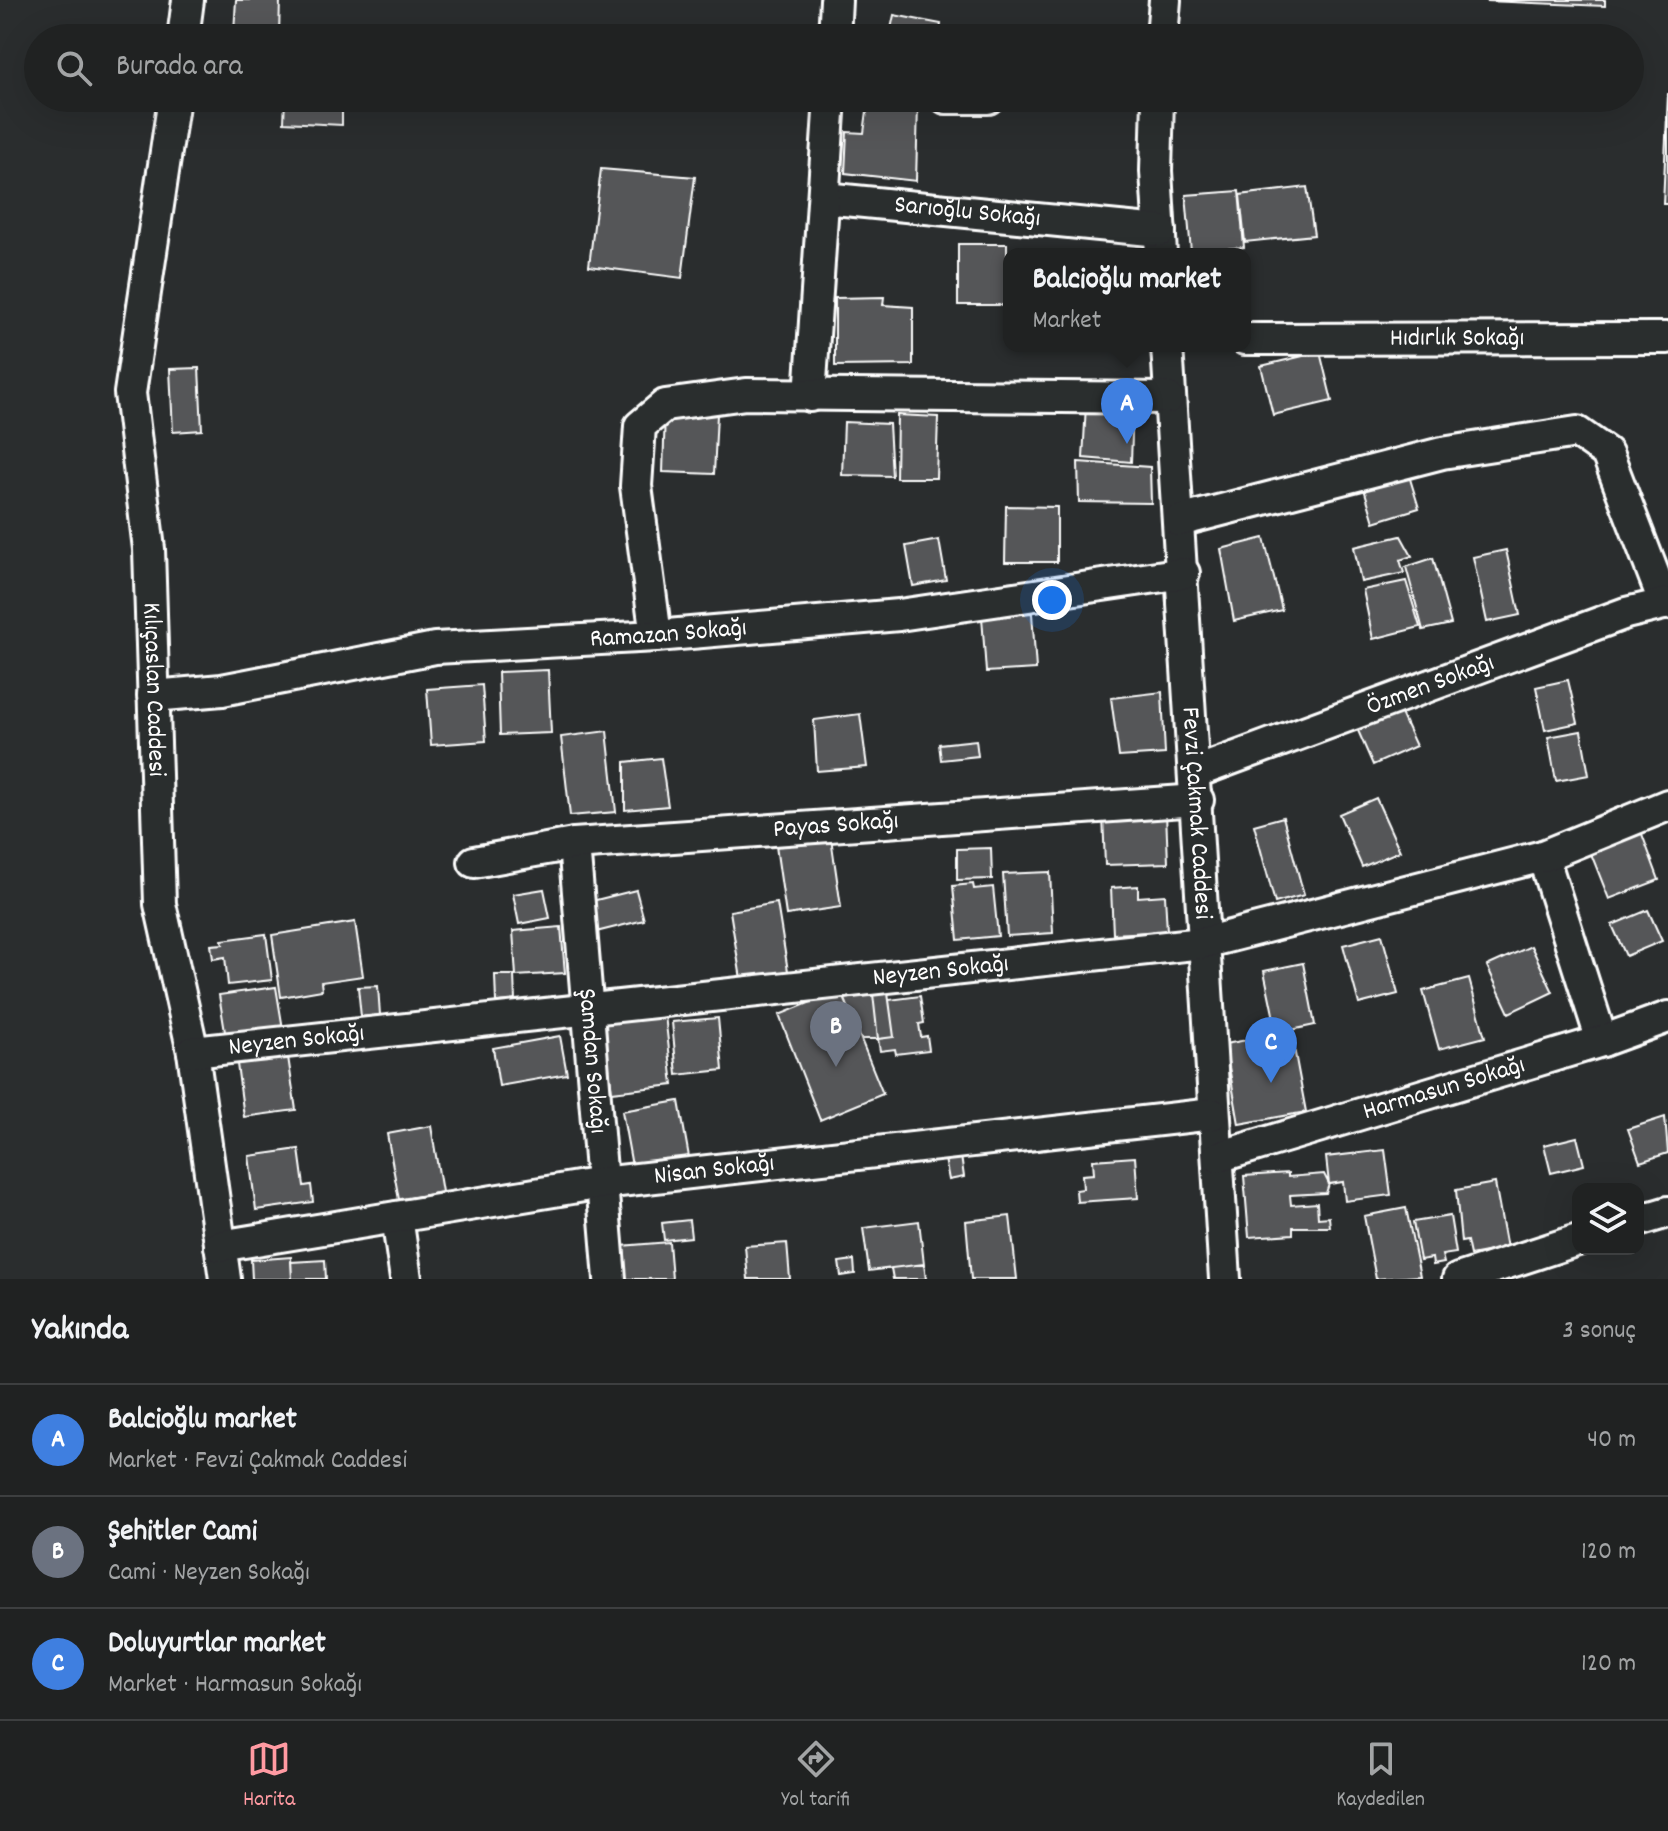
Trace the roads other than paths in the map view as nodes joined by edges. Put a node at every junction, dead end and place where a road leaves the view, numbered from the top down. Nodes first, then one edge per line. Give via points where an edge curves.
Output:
1 (188, 0) edge
2 (836, 0) edge
3 (1165, 0) edge
4 (185, 24) edge
5 (835, 24) edge
6 (1163, 24) edge
7 (172, 112) edge
8 (829, 112) edge
9 (1158, 112) edge
10 (824, 198) junction
11 (1160, 243) edge
12 (1668, 338) edge
13 (1251, 339) edge
14 (1167, 352) edge
15 (810, 396) junction
16 (1168, 398) junction
17 (1179, 521) junction
18 (1184, 573) junction
19 (1666, 603) edge
20 (656, 636) junction
21 (153, 696) junction
22 (1197, 786) junction
23 (1668, 805) edge
24 (574, 844) junction
25 (1543, 856) junction
26 (474, 862) dead end
27 (1203, 943) junction
28 (588, 1009) junction
29 (1668, 1017) edge
30 (1602, 1041) junction
31 (193, 1052) junction
32 (1213, 1114) junction
33 (1218, 1157) junction
34 (602, 1183) junction
35 (1668, 1212) edge
36 (397, 1217) junction
37 (1644, 1219) edge
38 (1572, 1242) edge
39 (220, 1246) junction
40 (225, 1279) edge
41 (406, 1279) edge
42 (610, 1279) edge
43 (1225, 1279) edge
44 (1458, 1279) edge

1 - 4 street
2 - 5 street
3 - 6 street
7 - 21 street, Kılıçaslan Caddesi via 130,393 149,549
8 - 10 street
9 - 11 street
10 - 11 street, Sarıoğlu Sokağı
10 - 15 street
12 - 13 street, Hıdırlık Sokağı
14 - 16 street, Fevzi Çakmak Caddesi
15 - 16 street
15 - 20 street via 746,394 665,405 640,426 636,486
16 - 17 street, Fevzi Çakmak Caddesi
17 - 18 street, Fevzi Çakmak Caddesi
17 - 19 street via 1442,453 1577,432 1607,453
18 - 20 street, Ramazan Sokağı via 899,615
18 - 22 street, Fevzi Çakmak Caddesi
19 - 22 street, Özmen Sokağı via 1626,613
20 - 21 street, Ramazan Sokağı via 435,648 222,690
21 - 31 street, Kılıçaslan Caddesi via 160,904
22 - 24 street, Payas Sokağı
22 - 27 street, Fevzi Çakmak Caddesi
23 - 25 street, Neyzen Sokağı
24 - 26 street, Payas Sokağı
24 - 28 street, Şamdan Sokağı
25 - 27 street, Neyzen Sokağı
25 - 30 street
27 - 28 street, Neyzen Sokağı
27 - 32 street, Fevzi Çakmak Caddesi
28 - 31 street, Neyzen Sokağı
28 - 34 street, Şamdan Sokağı
29 - 30 street, Harmasun Sokağı
30 - 33 street, Harmasun Sokağı
31 - 39 street, Kılıçaslan Caddesi
32 - 33 street, Fevzi Çakmak Caddesi
32 - 34 street, Nisan Sokağı
33 - 43 street, Fevzi Çakmak Caddesi
34 - 36 street, Nisan Sokağı
34 - 42 street, Şamdan Sokağı
35 - 37 street
36 - 39 street, Nisan Sokağı
36 - 41 street
38 - 44 street
39 - 40 street, Kılıçaslan Caddesi

